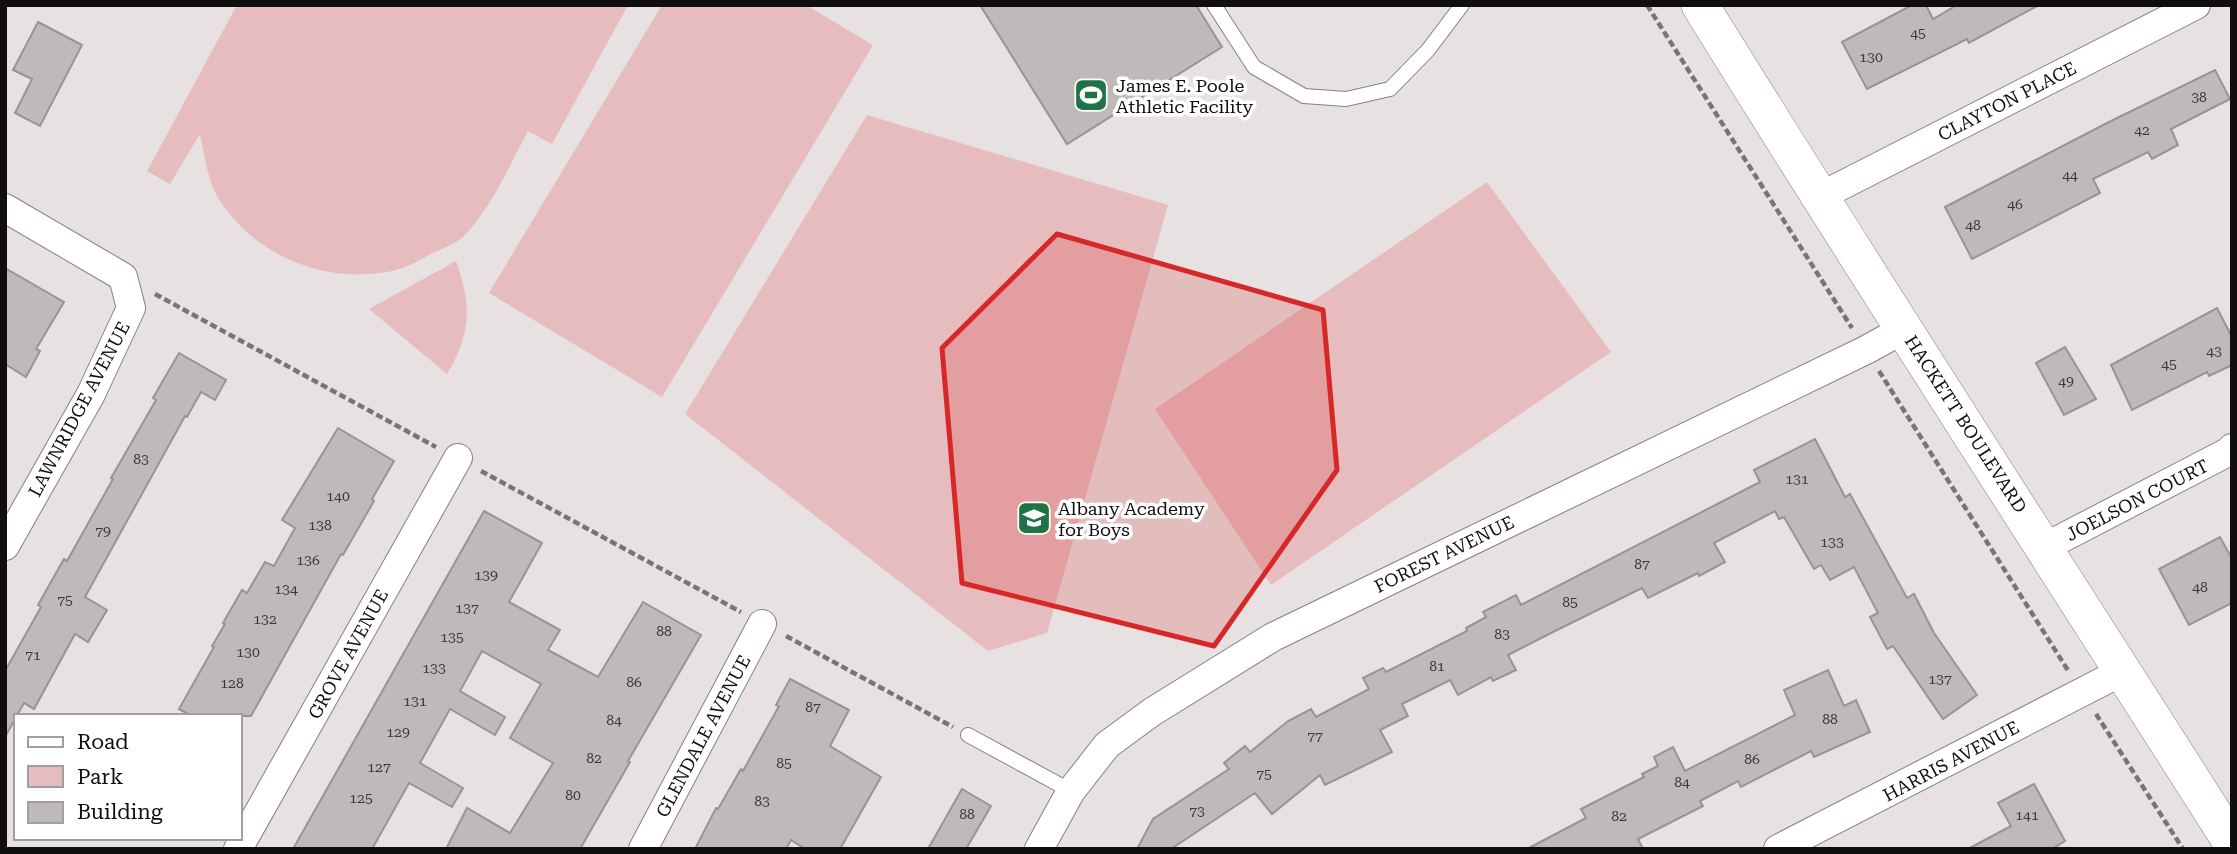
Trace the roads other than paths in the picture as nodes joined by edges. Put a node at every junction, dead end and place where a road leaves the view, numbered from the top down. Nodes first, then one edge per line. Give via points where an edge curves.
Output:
1 (1214, 5) edge
2 (1462, 5) edge
3 (1700, 5) edge
4 (2196, 5) edge
5 (1819, 197) junction
6 (5, 208) edge
7 (1904, 329) junction
8 (2231, 451) edge
9 (458, 458) road end
10 (5, 545) edge
11 (2045, 547) junction
12 (762, 624) road end
13 (2123, 671) junction
14 (968, 735) road end
15 (1071, 791) junction
16 (2232, 844) edge
17 (238, 849) edge
18 (643, 849) edge
19 (1039, 849) edge
20 (1778, 849) edge

1 - 2 lane via 1254,67 1304,96 1346,99 1390,89
3 - 5 street, HACKETT BOULEVARD
4 - 5 street, CLAYTON PLACE
5 - 7 street, HACKETT BOULEVARD
6 - 10 street, LAWNRIDGE AVENUE via 123,277 131,308 91,394
7 - 11 street, HACKETT BOULEVARD
7 - 15 street, FOREST AVENUE via 1273,637 1107,745
8 - 11 street, JOELSON COURT
9 - 17 street, GROVE AVENUE
11 - 13 street, HACKETT BOULEVARD
12 - 18 street, GLENDALE AVENUE
13 - 16 street, HACKETT BOULEVARD
13 - 20 street, HARRIS AVENUE
14 - 15 lane
15 - 19 street, FOREST AVENUE

